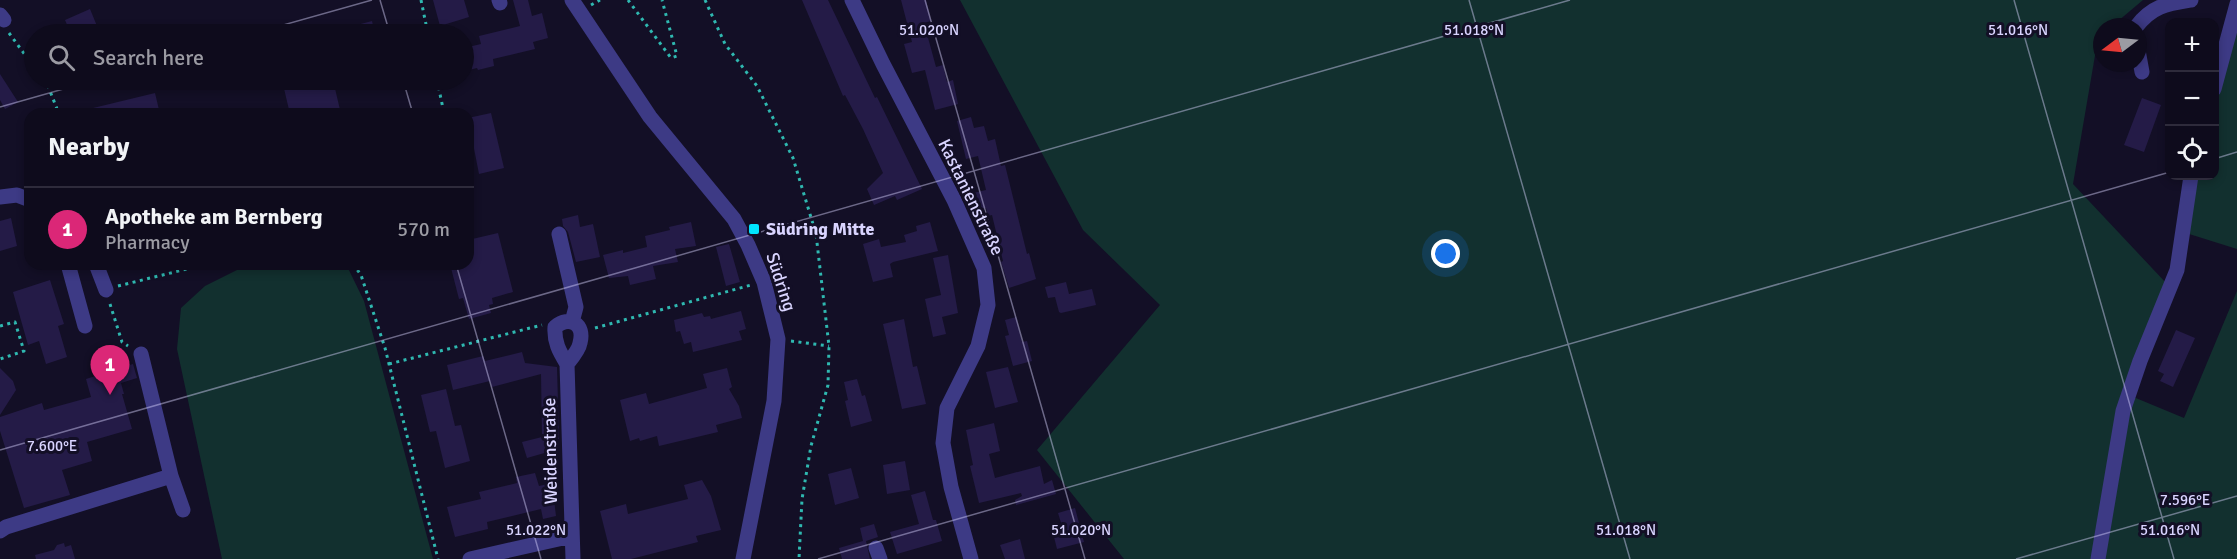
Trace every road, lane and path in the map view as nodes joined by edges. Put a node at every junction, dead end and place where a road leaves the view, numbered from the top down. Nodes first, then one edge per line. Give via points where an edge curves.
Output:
1 (421, 0) edge
2 (572, 0) edge
3 (628, 0) edge
4 (662, 0) edge
5 (705, 0) edge
6 (852, 0) edge
7 (2191, 0) edge
8 (2237, 4) edge
9 (2, 18) edge
10 (2143, 18) edge
11 (426, 24) edge
12 (24, 53) edge
13 (2218, 72) edge
14 (50, 90) edge
15 (439, 90) edge
16 (57, 108) edge
17 (443, 108) edge
18 (2191, 180) edge
19 (0, 197) edge
20 (24, 198) edge
21 (559, 234) dead end
22 (70, 270) edge
23 (98, 270) edge
24 (184, 270) edge
25 (358, 270) edge
26 (764, 282) junction
27 (106, 290) junction
28 (0, 326) edge
29 (85, 326) dead end
30 (555, 327) junction
31 (577, 327) junction
32 (778, 339) junction
33 (829, 346) junction
34 (141, 354) joint
35 (0, 359) edge
36 (389, 364) junction
37 (567, 364) junction
38 (171, 476) junction
39 (183, 510) dead end
40 (0, 531) edge
41 (572, 536) junction
42 (438, 559) edge
43 (470, 559) edge
44 (573, 559) edge
45 (743, 559) edge
46 (799, 559) edge
47 (971, 559) edge
48 (2098, 559) edge

1 - 11 path
2 - 26 street, Südring via 650,117 734,219
3 - 4 path via 671,58 677,56
5 - 33 path via 725,44 758,86 793,158 816,234
6 - 47 street, Kastanienstraße via 954,200 984,268 988,305 978,346 947,408 943,443
7 - 10 street via 2170,3 2147,12
8 - 13 street
9 - 12 path
14 - 16 path
15 - 17 path
18 - 48 street via 2177,270 2123,411
19 - 20 street
21 - 31 street
22 - 29 street
23 - 27 street
24 - 27 path
25 - 36 path
26 - 31 path
26 - 32 street, Südring
27 - 34 path via 122,342
28 - 35 path via 15,322 24,351
30 - 31 street via 568,320
30 - 36 path via 540,324
30 - 37 street, Weidenstraße via 554,338
31 - 37 street, Weidenstraße via 580,344
32 - 33 path
32 - 45 street, Südring via 774,401
33 - 46 path via 828,385 811,446 802,499
34 - 38 street
36 - 42 path
37 - 41 street, Weidenstraße
38 - 39 street
38 - 40 street
41 - 43 street
41 - 44 street, Weidenstraße

